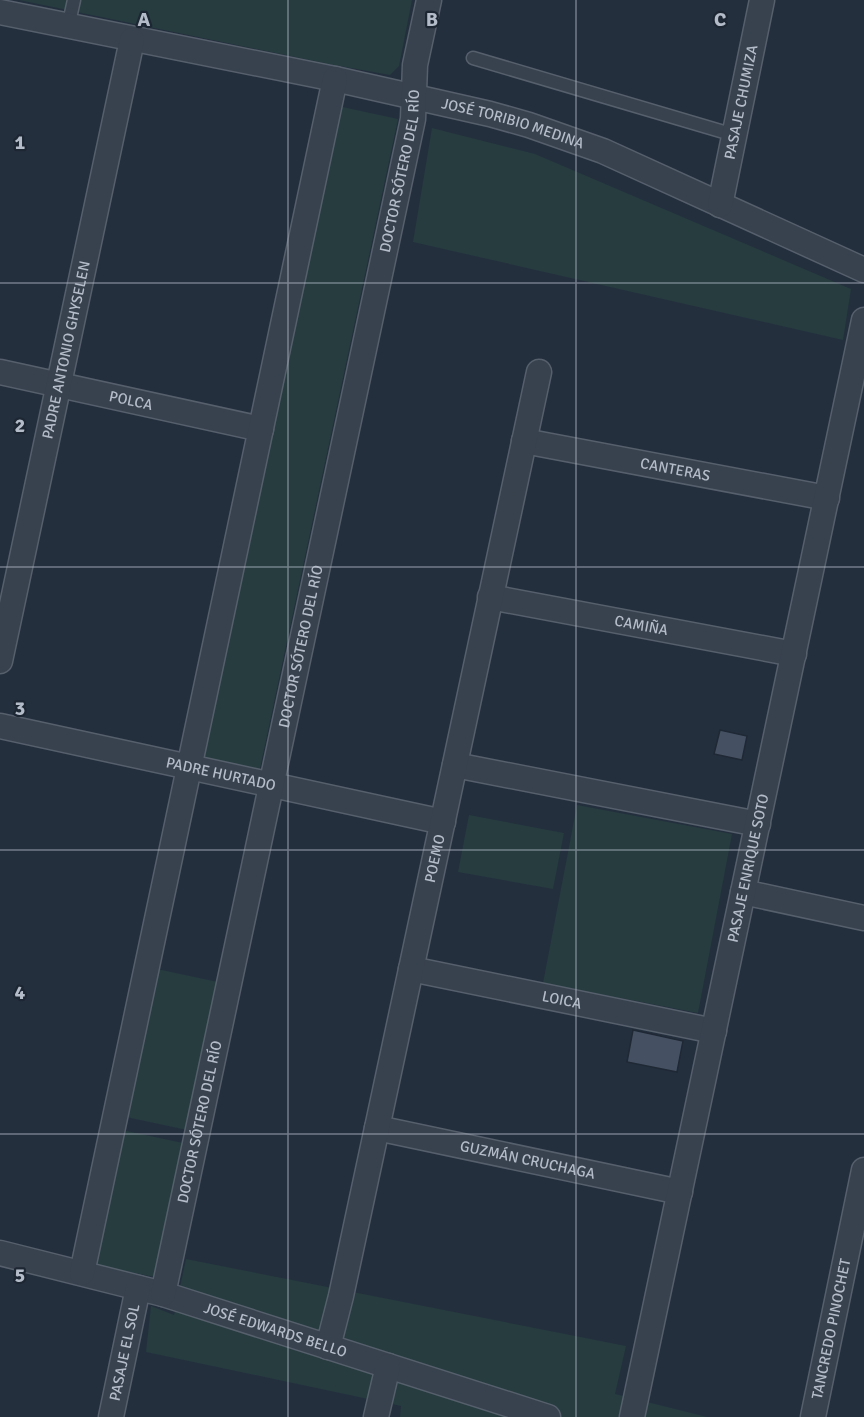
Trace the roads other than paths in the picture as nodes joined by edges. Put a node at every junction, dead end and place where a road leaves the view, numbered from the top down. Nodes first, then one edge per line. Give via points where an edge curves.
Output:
1 (74, 0) edge
2 (429, 0) edge
3 (762, 0) edge
4 (0, 12) edge
5 (69, 27) junction
6 (132, 40) junction
7 (473, 58) dead end
8 (335, 79) junction
9 (414, 96) junction
10 (734, 135) junction
11 (720, 204) junction
12 (864, 270) edge
13 (864, 320) edge
14 (0, 372) edge
15 (539, 372) dead end
16 (58, 385) junction
17 (261, 429) junction
18 (524, 441) junction
19 (827, 498) junction
20 (490, 597) junction
21 (794, 654) junction
22 (0, 661) edge
23 (0, 726) edge
24 (455, 765) junction
25 (189, 767) junction
26 (272, 784) junction
27 (443, 822) junction
28 (758, 824) junction
29 (743, 892) junction
30 (864, 918) edge
31 (411, 969) junction
32 (714, 1030) junction
33 (377, 1128) junction
34 (864, 1170) edge
35 (680, 1192) junction
36 (0, 1253) edge
37 (82, 1273) junction
38 (853, 1276) edge
39 (138, 1288) junction
40 (163, 1294) junction
41 (328, 1347) junction
42 (388, 1366) junction
43 (111, 1417) edge
44 (376, 1417) edge
45 (548, 1417) edge
46 (632, 1417) edge
47 (813, 1417) edge

1 - 5 lane
2 - 9 street, DOCTOR SÓTERO DEL RÍO via 415,65
3 - 10 street, PASAJE CHUMIZA
4 - 5 street, JOSÉ TORIBIO MEDINA
5 - 6 street, JOSÉ TORIBIO MEDINA
6 - 8 street, JOSÉ TORIBIO MEDINA
6 - 16 street, PADRE ANTONIO GHYSELEN
7 - 10 lane
8 - 9 street, JOSÉ TORIBIO MEDINA
8 - 17 street
9 - 11 street, JOSÉ TORIBIO MEDINA via 567,138
9 - 26 street, DOCTOR SÓTERO DEL RÍO via 411,131
10 - 11 street, PASAJE CHUMIZA
11 - 12 street, JOSÉ TORIBIO MEDINA
13 - 19 street, PASAJE ENRIQUE SOTO
14 - 16 street, POLCA
15 - 18 street, POEMO
16 - 17 street, POLCA
16 - 22 street, PADRE ANTONIO GHYSELEN
17 - 25 street
18 - 19 street, CANTERAS
18 - 20 street, POEMO
19 - 21 street, PASAJE ENRIQUE SOTO
20 - 21 street, CAMIÑA
20 - 24 street, POEMO
21 - 28 street, PASAJE ENRIQUE SOTO
23 - 25 street, PADRE HURTADO
24 - 27 street, POEMO
24 - 28 street
25 - 26 street, PADRE HURTADO
25 - 37 street
26 - 27 street, PADRE HURTADO
26 - 40 street, DOCTOR SÓTERO DEL RÍO
27 - 31 street, POEMO
28 - 29 street, PASAJE ENRIQUE SOTO
29 - 30 street
29 - 32 street, PASAJE ENRIQUE SOTO
31 - 32 street, LOICA
31 - 33 street, POEMO
32 - 35 street, PASAJE ENRIQUE SOTO
33 - 35 street, GUZMÁN CRUCHAGA
33 - 41 street, POEMO
34 - 38 street, TANCREDO PINOCHET
35 - 46 street, PASAJE ENRIQUE SOTO
36 - 37 street, JOSÉ EDWARDS BELLO
37 - 39 street, JOSÉ EDWARDS BELLO
38 - 47 street, TANCREDO PINOCHET
39 - 40 street, JOSÉ EDWARDS BELLO
39 - 43 street, PASAJE EL SOL
40 - 41 street, JOSÉ EDWARDS BELLO
41 - 42 street, JOSÉ EDWARDS BELLO
42 - 44 street
42 - 45 street, JOSÉ EDWARDS BELLO

